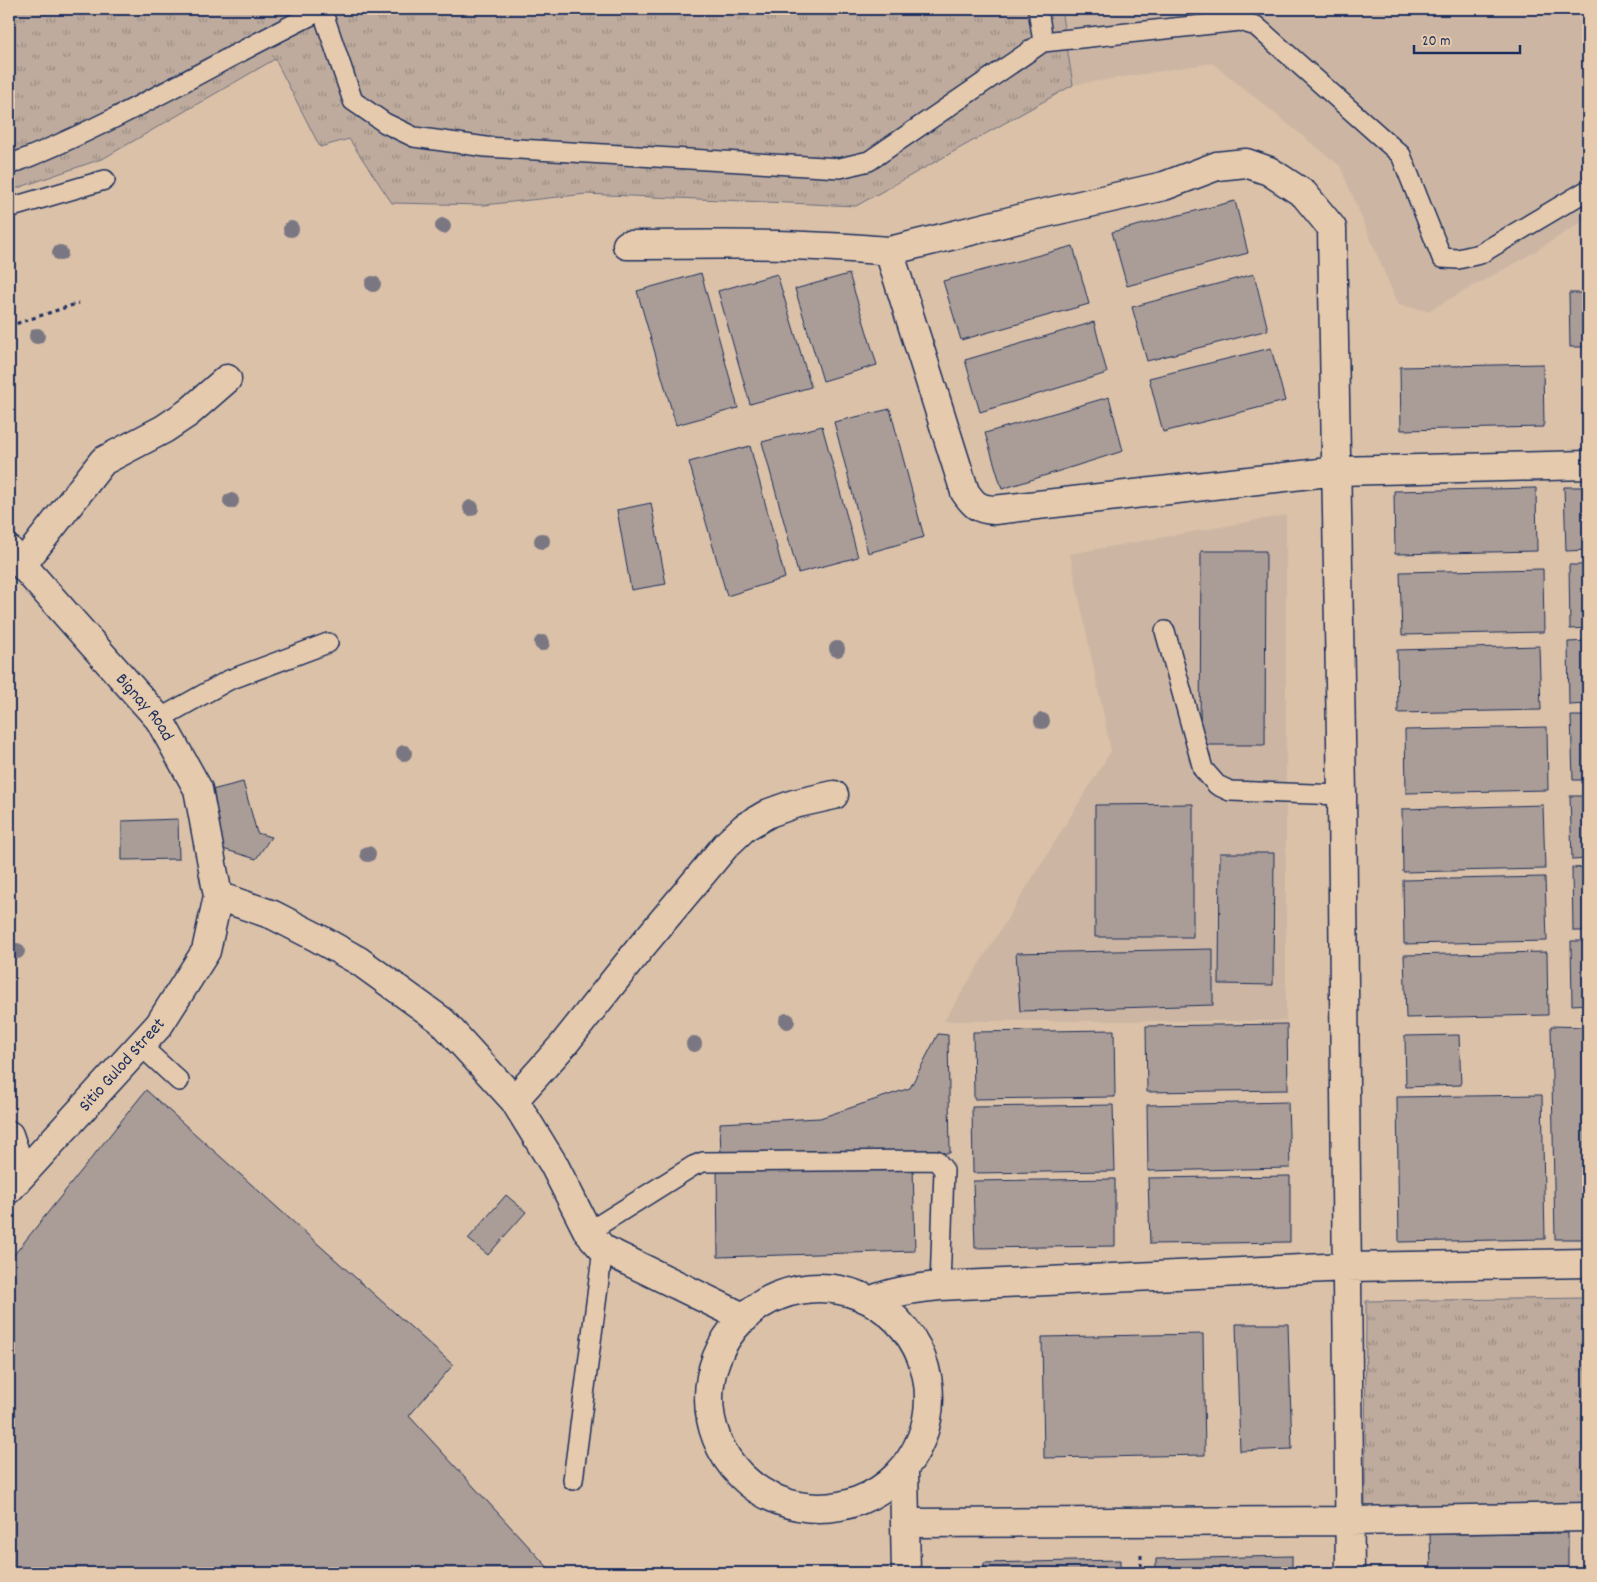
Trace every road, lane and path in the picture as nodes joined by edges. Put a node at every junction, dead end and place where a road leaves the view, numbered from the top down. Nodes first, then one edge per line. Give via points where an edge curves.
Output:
1 (322, 9) edge
2 (1038, 9) edge
3 (1043, 42) junction
4 (10, 159) edge
5 (105, 180) dead end
6 (1586, 191) dead end
7 (9, 208) edge
8 (627, 245) dead end
9 (889, 251) junction
10 (79, 303) dead end
11 (9, 326) edge
12 (227, 379) dead end
13 (1588, 465) edge
14 (1337, 471) junction
15 (15, 557) edge
16 (1165, 631) dead end
17 (328, 642) dead end
18 (159, 718) junction
19 (834, 795) dead end
20 (1342, 795) junction
21 (218, 896) junction
22 (140, 1045) junction
23 (179, 1081) dead end
24 (514, 1100) junction
25 (9, 1135) edge
26 (16, 1182) edge
27 (595, 1241) junction
28 (1588, 1263) edge
29 (1348, 1267) junction
30 (940, 1286) junction
31 (872, 1300) junction
32 (745, 1318) junction
33 (904, 1471) junction
34 (573, 1480) dead end
35 (1588, 1517) edge
36 (1349, 1521) junction
37 (906, 1523) junction
38 (906, 1573) edge
39 (1350, 1573) edge

1 - 3 lane via 353,101 414,138 486,147 840,168 869,161
1 - 4 lane via 97,127
2 - 3 lane
3 - 6 lane via 1240,21 1256,26 1401,155 1442,258 1458,259 1480,254
5 - 7 lane
8 - 9 street via 735,244
9 - 14 street via 965,492 982,509
9 - 14 street via 1164,186 1217,166 1246,163 1269,171 1304,194 1332,228
10 - 11 path
12 - 15 street via 164,429 103,461
13 - 14 street
14 - 20 street
15 - 18 street, Bignay Road
16 - 20 lane via 1203,769 1217,785 1230,791
17 - 18 lane via 229,680
18 - 21 street, Bignay Road via 198,789
19 - 24 street via 769,813 726,845 564,1044
20 - 29 street
21 - 22 street, Sitio Gulod Street via 206,951 159,1025
21 - 24 street via 273,915 359,961 442,1021
22 - 23 lane
22 - 26 street, Sitio Gulod Street
24 - 27 street
25 - 26 street
27 - 30 lane via 694,1166 704,1162 936,1160 944,1170
27 - 32 street
27 - 34 lane
28 - 29 street
29 - 30 street
29 - 36 street
30 - 31 street via 908,1289
31 - 32 street via 836,1288 797,1289 762,1303
31 - 33 street via 902,1324 922,1357 928,1398 926,1429
32 - 33 street via 733,1328 715,1362 709,1401 715,1435 732,1466 756,1490 788,1505 822,1509 857,1503 887,1486
33 - 37 street
35 - 36 street
36 - 37 street
36 - 39 street
37 - 38 street

